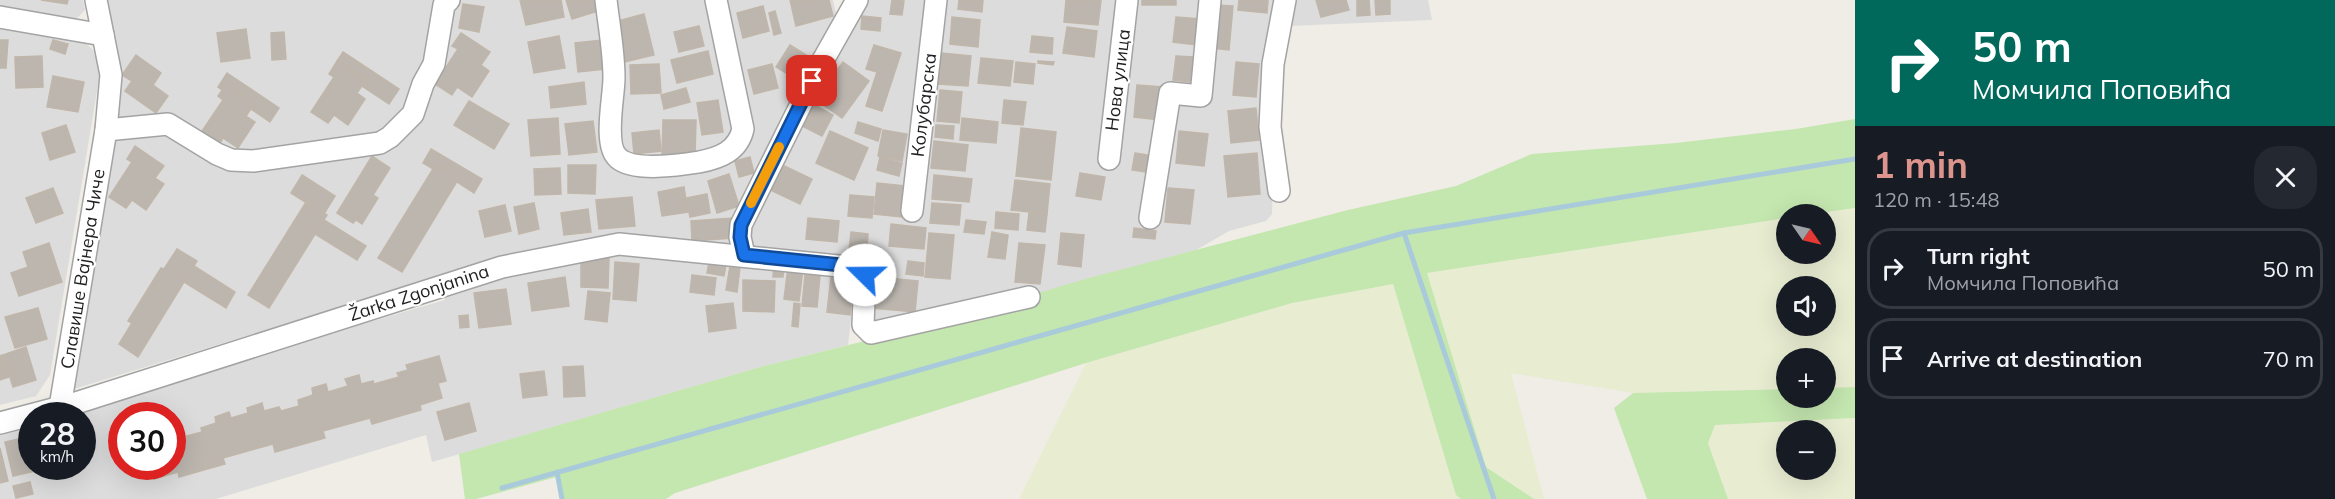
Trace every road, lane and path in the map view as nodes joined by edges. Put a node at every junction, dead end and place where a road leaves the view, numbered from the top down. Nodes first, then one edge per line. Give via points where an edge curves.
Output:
1 (96, 0) edge
2 (606, 0) edge
3 (716, 0) edge
4 (857, 0) edge
5 (936, 0) edge
6 (1127, 0) edge
7 (1210, 0) edge
8 (1285, 0) edge
9 (446, 3) edge
10 (843, 10) edge
11 (0, 17) edge
12 (103, 35) junction
13 (106, 130) junction
14 (1108, 159) dead end
15 (1279, 191) dead end
16 (912, 211) dead end
17 (1150, 218) dead end
18 (744, 255) junction
19 (1029, 297) dead end
20 (61, 402) edge
21 (76, 402) edge
22 (18, 418) edge
23 (0, 423) edge

1 - 12 street, Славише Вајнера Чиче
2 - 3 street via 614,78 613,153 625,163 649,166 710,160 738,144 743,129
4 - 10 street
5 - 16 street, Колубарска
6 - 14 street, Нова улица
7 - 17 street via 1201,96 1170,93
8 - 15 street via 1273,64 1270,127
9 - 13 street via 434,64 413,114 380,143 253,161 231,160 168,124
10 - 18 street via 822,62 741,225
11 - 12 street
12 - 13 street, Славише Вајнера Чиче via 111,75
13 - 20 street, Славише Вајнера Чиче
18 - 19 street, Žarka Zgonjanina via 859,268 865,275 863,325 871,333
18 - 21 street, Žarka Zgonjanina via 620,244 502,267
22 - 23 street, Žarka Zgonjanina

